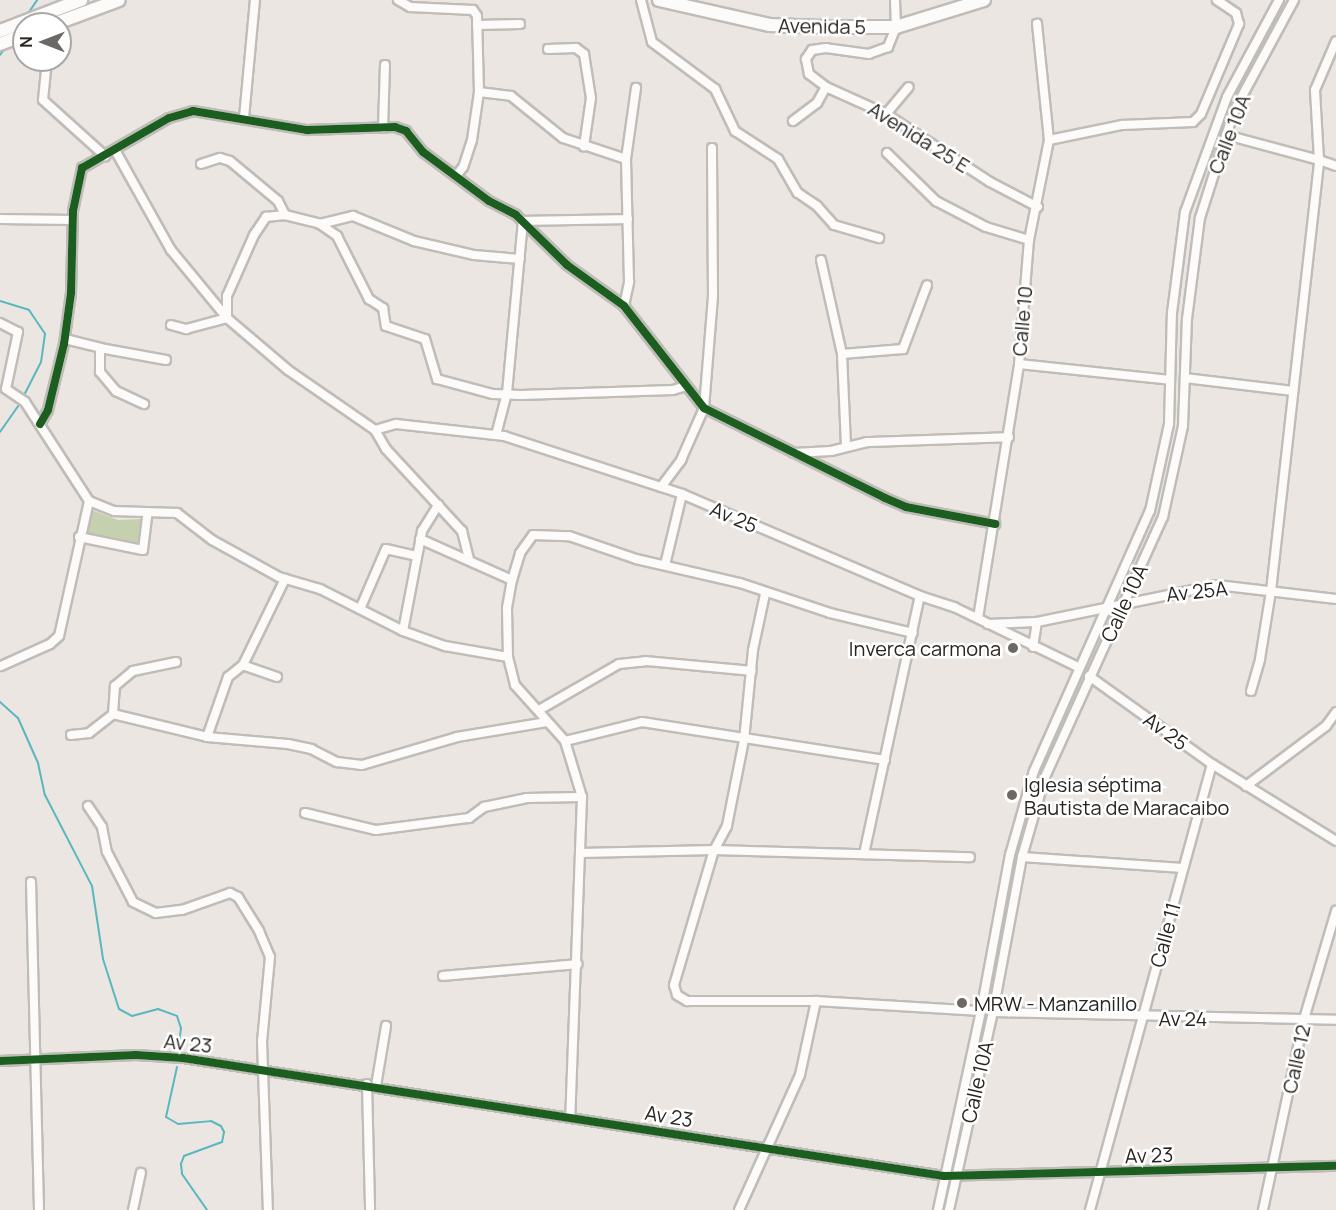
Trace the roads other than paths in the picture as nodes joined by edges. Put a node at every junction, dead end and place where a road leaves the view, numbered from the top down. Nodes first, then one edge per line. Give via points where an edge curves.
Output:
1 (81, 0) edge
2 (119, 0) edge
3 (255, 0) edge
4 (398, 0) edge
5 (641, 0) edge
6 (659, 0) edge
7 (895, 0) edge
8 (984, 0) edge
9 (1217, 0) edge
10 (1279, 0) edge
11 (1294, 0) edge
12 (57, 12) edge
13 (72, 17) edge
14 (520, 24) dead end
15 (1036, 24) dead end
16 (477, 25) junction
17 (896, 27) junction
18 (1336, 41) edge
19 (548, 49) dead end
20 (385, 65) dead end
21 (45, 72) edge
22 (826, 87) junction
23 (909, 87) dead end
24 (636, 88) dead end
25 (479, 92) junction
26 (886, 114) junction
27 (244, 118) junction
28 (793, 121) dead end
29 (382, 128) junction
30 (1226, 135) junction
31 (1049, 140) junction
32 (584, 146) junction
33 (712, 148) dead end
34 (115, 150) junction
35 (887, 153) dead end
36 (105, 156) junction
37 (626, 159) junction
38 (1319, 160) junction
39 (201, 164) dead end
40 (1336, 166) edge
41 (456, 176) junction
42 (1038, 207) junction
43 (285, 215) junction
44 (0, 219) edge
45 (628, 219) junction
46 (73, 220) junction
47 (523, 221) junction
48 (320, 224) junction
49 (879, 238) dead end
50 (1029, 240) junction
51 (520, 259) junction
52 (821, 260) dead end
53 (927, 285) dead end
54 (624, 306) junction
55 (227, 318) junction
56 (0, 323) edge
57 (171, 325) dead end
58 (64, 339) junction
59 (100, 348) junction
60 (842, 354) junction
61 (166, 360) dead end
62 (1019, 364) junction
63 (1185, 378) junction
64 (1170, 380) junction
65 (686, 386) junction
66 (1293, 391) junction
67 (507, 393) junction
68 (144, 404) dead end
69 (704, 408) junction
70 (40, 424) junction
71 (375, 430) junction
72 (496, 435) junction
73 (1009, 437) junction
74 (846, 446) junction
75 (794, 453) junction
76 (662, 488) junction
77 (682, 494) junction
78 (89, 501) junction
79 (438, 505) junction
80 (148, 512) junction
81 (995, 524) junction
82 (79, 537) junction
83 (420, 539) junction
84 (416, 556) junction
85 (469, 560) junction
86 (665, 565) junction
87 (285, 579) junction
88 (512, 580) junction
89 (1270, 591) junction
90 (765, 594) junction
91 (920, 596) junction
92 (1336, 599) edge
93 (1125, 602) junction
94 (1109, 605) junction
95 (360, 609) junction
96 (978, 618) junction
97 (1037, 622) junction
98 (988, 624) junction
99 (403, 631) junction
100 (914, 633) junction
101 (1033, 647) junction
102 (507, 657) junction
103 (176, 662) dead end
104 (243, 665) junction
105 (1, 666) edge
106 (1078, 667) junction
107 (752, 671) junction
108 (1089, 676) junction
109 (277, 677) dead end
110 (1251, 691) dead end
111 (539, 710) junction
112 (1336, 712) edge
113 (113, 714) junction
114 (547, 722) junction
115 (71, 735) dead end
116 (207, 737) junction
117 (744, 740) junction
118 (565, 741) junction
119 (885, 760) junction
120 (1212, 764) junction
121 (1246, 786) junction
122 (582, 797) junction
123 (88, 806) dead end
124 (305, 813) dead end
125 (1336, 841) edge
126 (714, 850) junction
127 (580, 853) junction
128 (864, 854) junction
129 (970, 857) dead end
130 (1022, 857) junction
131 (1183, 868) junction
132 (31, 882) dead end
133 (1336, 911) edge
134 (577, 964) junction
135 (443, 976) dead end
136 (816, 1001) junction
137 (981, 1011) junction
138 (993, 1012) junction
139 (1144, 1018) junction
140 (1304, 1019) junction
141 (1336, 1020) edge
142 (386, 1026) dead end
143 (37, 1059) junction
144 (0, 1060) edge
145 (263, 1069) junction
146 (367, 1084) junction
147 (376, 1086) junction
148 (570, 1117) junction
149 (769, 1148) junction
150 (1273, 1166) junction
151 (1336, 1167) edge
152 (141, 1173) dead end
153 (1099, 1174) junction
154 (944, 1176) junction
155 (955, 1176) junction
156 (39, 1210) edge
157 (133, 1210) edge
158 (268, 1210) edge
159 (370, 1210) edge
160 (739, 1210) edge
161 (938, 1210) edge
162 (949, 1210) edge
163 (1090, 1210) edge
164 (1263, 1210) edge

1 - 12 main road
2 - 13 main road
3 - 27 street
4 - 16 street via 410,7 473,10
5 - 49 street via 652,42 715,89 735,131 778,159 798,194 817,206 834,225
6 - 17 main road, Avenida 5 via 770,25
7 - 17 street
8 - 17 main road, Avenida 5
9 - 31 street via 1236,13 1239,24 1201,114 1193,122 1122,125
10 - 64 street, Calle 10A via 1227,97 1185,212 1172,313
11 - 30 street, Calle 10A via 1234,111
14 - 16 street
15 - 31 street, Calle 10
16 - 25 street
17 - 22 street, Avenida 25 E via 881,51 858,54 826,48 812,50 806,66
18 - 38 street via 1315,90
19 - 32 street via 576,48 584,54 591,98
20 - 29 street
21 - 36 street via 43,100
22 - 26 street, Avenida 25 E
22 - 28 street via 817,103
23 - 26 street
24 - 37 street
25 - 32 street via 511,96 563,138
25 - 41 street via 472,140
26 - 42 street, Avenida 25 E via 990,182
27 - 29 street via 307,130
27 - 34 street via 194,111 169,118
29 - 41 street via 402,128 423,152
30 - 38 street
30 - 63 street, Calle 10A via 1200,218 1186,319
31 - 42 street, Calle 10
32 - 37 street
33 - 69 street via 713,296
34 - 36 street
34 - 55 street via 171,250
35 - 50 street via 936,201 986,228
36 - 46 street via 82,168
37 - 45 street
38 - 40 street
38 - 66 street
39 - 43 street via 220,158 230,161 278,201
41 - 47 street
42 - 50 street, Calle 10
43 - 48 street
43 - 55 street via 266,217 254,235 227,296
44 - 46 street
45 - 47 street
45 - 54 street via 629,282
46 - 58 street
47 - 51 street
47 - 54 street via 567,265
48 - 51 street via 353,216 414,241 474,255
48 - 67 street via 337,236 369,299 383,308 386,326 425,339 437,379 493,394
50 - 62 street, Calle 10
51 - 67 street
52 - 60 street
53 - 60 street via 903,349
54 - 65 street
55 - 57 street via 186,328
55 - 71 street via 288,369
56 - 70 street via 18,332 6,389 25,402
58 - 59 street
58 - 70 street via 48,410
59 - 61 street
59 - 68 street via 100,372 116,391
60 - 74 street
62 - 64 street
62 - 73 street, Calle 10
63 - 66 street
63 - 93 street, Calle 10A via 1183,426 1163,517
64 - 94 street, Calle 10A via 1169,424 1150,511
65 - 67 street via 673,390
65 - 69 street
66 - 89 street
67 - 72 street
69 - 75 street
69 - 76 street via 681,460
70 - 78 street
71 - 72 street, Av 25 via 396,424
71 - 79 street via 386,449
72 - 76 street, Av 25
73 - 74 street
73 - 81 street, Calle 10
74 - 75 street
75 - 81 street via 906,507
76 - 77 street, Av 25
77 - 86 street
77 - 91 street, Av 25
78 - 80 street via 114,511
78 - 82 street
79 - 83 street
79 - 85 street via 462,531
80 - 82 street via 143,550
80 - 87 street via 177,513 212,540
81 - 96 street, Calle 10
82 - 105 street via 59,636
83 - 84 street
83 - 85 street
84 - 95 street via 386,549
84 - 99 street
85 - 88 street
86 - 88 street via 569,536 533,535 520,553
86 - 90 street via 740,583
87 - 95 street via 320,589
87 - 104 street
88 - 102 street via 507,608
89 - 92 street, Av 25A
89 - 93 street, Av 25A via 1217,585
89 - 110 street
90 - 100 street
90 - 107 street
91 - 96 street, Av 25
91 - 100 street
93 - 94 street, Av 25A
93 - 108 street, Calle 10A
94 - 97 street, Av 25A
94 - 106 street, Calle 10A
95 - 99 street
96 - 98 street, Av 25
97 - 98 street, Av 25A
97 - 101 street
98 - 101 street, Av 25
99 - 102 street via 445,646
100 - 119 street
101 - 106 street, Av 25
102 - 111 street via 515,685
103 - 113 street via 133,672 114,686
104 - 109 street
104 - 116 street via 228,677
106 - 137 street, Calle 10A via 1034,771 1010,855
107 - 111 street via 646,661 619,664
107 - 117 street
108 - 120 street, Av 25
108 - 130 street, Calle 10A via 1046,777
111 - 114 street
112 - 121 street via 1326,726
113 - 115 street via 88,734
113 - 116 street
114 - 116 street via 457,737 362,765 337,762 311,749 288,744
114 - 118 street
117 - 118 street via 642,722
117 - 119 street
117 - 126 street via 727,826
118 - 122 street
119 - 128 street
120 - 121 street, Av 25
120 - 131 street, Calle 11
121 - 125 street, Av 25
122 - 124 street via 527,798 484,807 469,818 376,830
122 - 127 street
123 - 145 street via 102,827 108,852 134,902 156,913 182,910 221,895 238,897 270,957
126 - 127 street
126 - 128 street
126 - 136 street via 674,985 677,995 687,1001
127 - 134 street
128 - 129 street
130 - 131 street
130 - 138 street, Calle 10A
131 - 139 street, Calle 11
132 - 143 street
133 - 140 street, Calle 12
134 - 135 street
134 - 148 street
136 - 137 street
136 - 149 street via 800,1075
137 - 154 street, Calle 10A
138 - 139 street, Av 24
138 - 155 street, Calle 10A
139 - 140 street, Av 24
139 - 153 street, Calle 11
140 - 141 street, Av 24
140 - 150 street, Calle 12
142 - 147 street
143 - 144 street, Av 23
143 - 145 street, Av 23 via 136,1055
143 - 156 street
145 - 146 street, Av 23
145 - 158 street
146 - 147 street, Av 23
146 - 159 street
147 - 148 street, Av 23
148 - 149 street, Av 23
149 - 154 street, Av 23
149 - 160 street
150 - 151 street, Av 23
150 - 153 street, Av 23
150 - 164 street, Calle 12
152 - 157 street
153 - 155 street, Av 23
153 - 163 street, Calle 11
154 - 155 street, Av 23
154 - 161 street, Calle 10A
155 - 162 street, Calle 10A

